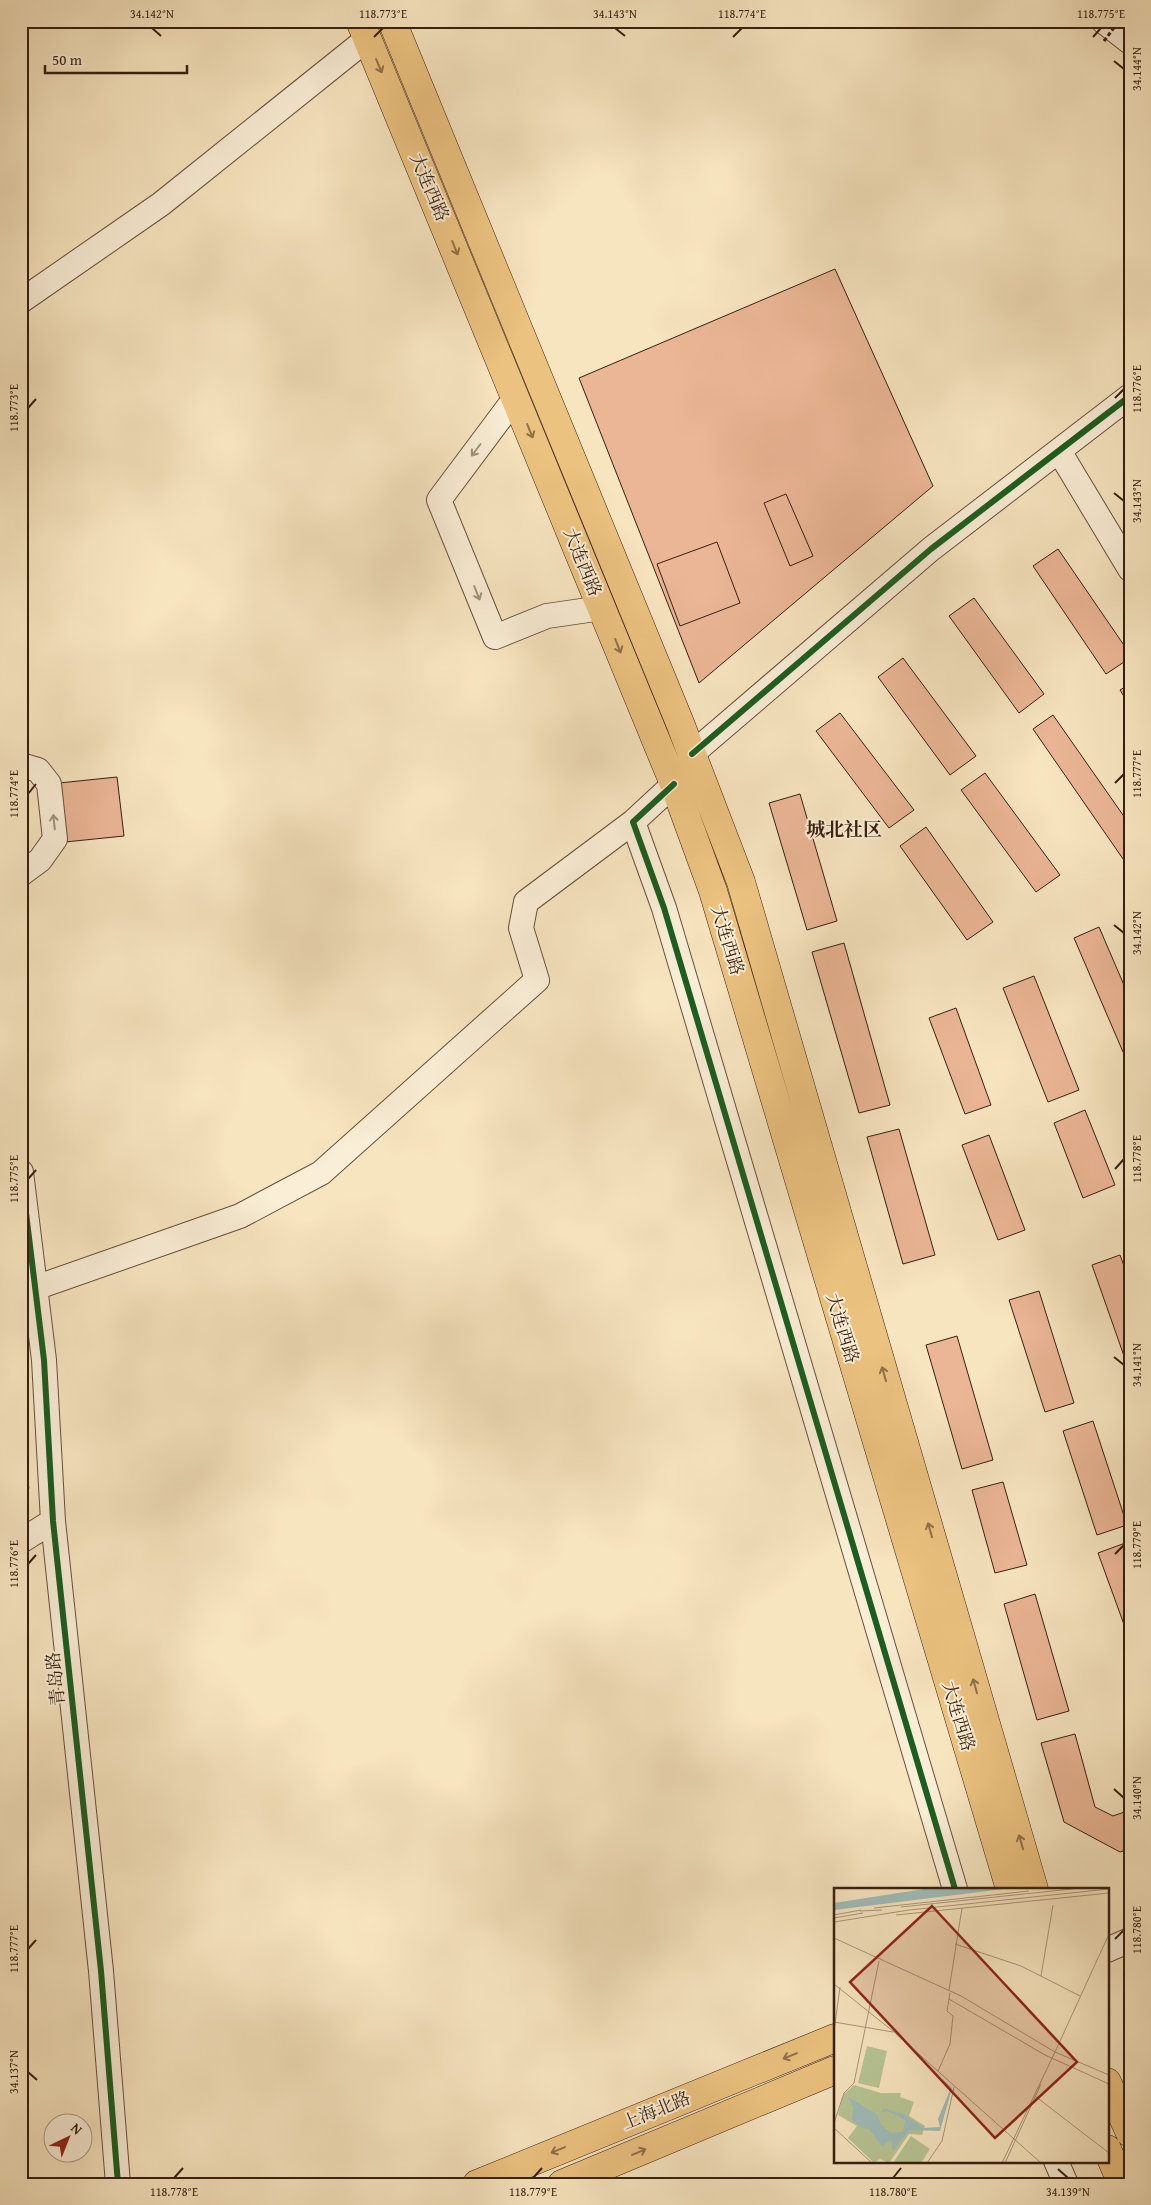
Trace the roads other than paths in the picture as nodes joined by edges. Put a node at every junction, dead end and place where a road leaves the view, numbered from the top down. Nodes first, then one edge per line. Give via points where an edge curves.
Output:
1 (392, 21) edge
2 (364, 30) edge
3 (1103, 31) edge
4 (1130, 42) edge
5 (21, 301) edge
6 (1130, 396) edge
7 (516, 397) junction
8 (1059, 451) junction
9 (1130, 569) edge
10 (602, 608) junction
11 (692, 754) junction
12 (21, 765) edge
13 (674, 784) junction
14 (633, 822) junction
15 (21, 874) edge
16 (21, 1172) edge
17 (35, 1288) junction
18 (53, 1521) junction
19 (21, 1541) edge
20 (955, 1888) edge
21 (1010, 1888) edge
22 (1034, 1888) edge
23 (1130, 1940) edge
24 (1108, 1950) edge
25 (834, 2038) edge
26 (834, 2070) edge
27 (1108, 2084) edge
28 (1130, 2133) edge
29 (594, 2135) junction
30 (1108, 2151) edge
31 (1056, 2162) edge
32 (602, 2176) edge
33 (118, 2184) edge
34 (477, 2184) edge
35 (562, 2184) edge
36 (1066, 2184) edge
37 (1122, 2184) edge

1 - 11 main road, 大连西路
2 - 5 street via 161,204
2 -> 7 main road, 大连西路
3 - 4 street
6 - 8 street
7 -> 10 main road, 大连西路
7 -> 10 street via 439,500 495,637 547,616
8 - 9 street
8 - 11 street via 931,550
10 -> 13 main road, 大连西路
22 -> 11 main road, 大连西路 via 741,882
15 -> 12 street via 40,860 55,839 50,784 38,770
13 - 14 street
13 - 21 main road, 大连西路 via 713,891
14 - 17 street via 526,902 521,928 537,980 321,1173 240,1216
14 - 20 street via 667,917
16 - 17 street, 青岛路
17 - 18 street, 青岛路 via 44,1360
18 - 19 street
18 - 33 street, 青岛路 via 101,1971
23 - 24 street
25 -> 29 main road, 上海北路
32 -> 26 main road, 上海北路
27 - 28 main road
29 - 32 street
29 -> 34 main road, 上海北路
30 - 37 main road
31 - 36 street
32 - 35 main road, 上海北路

